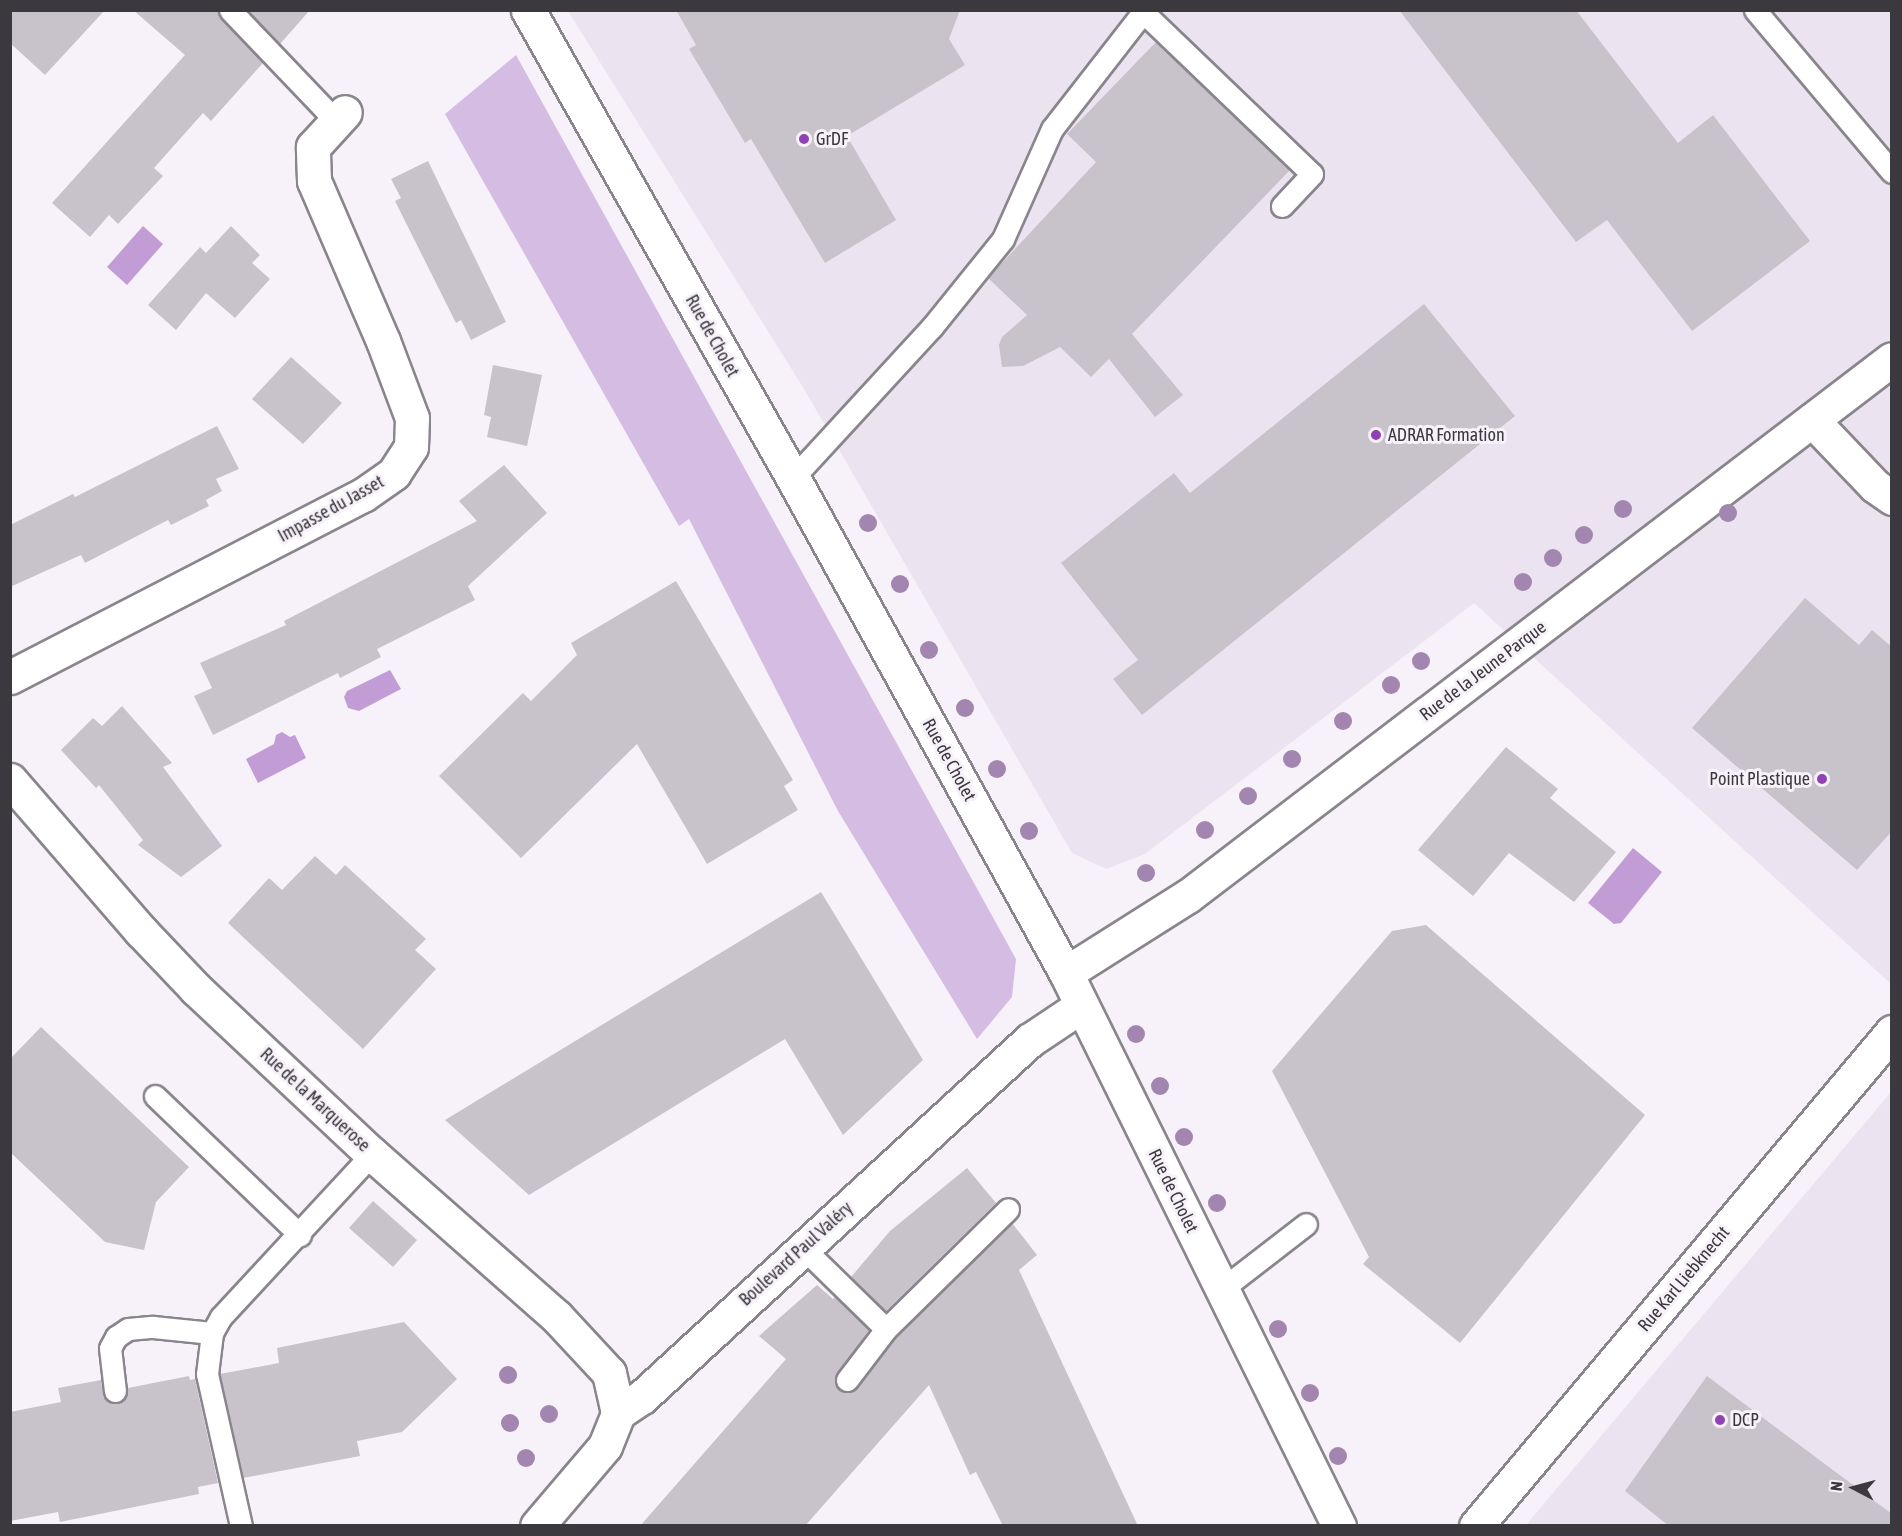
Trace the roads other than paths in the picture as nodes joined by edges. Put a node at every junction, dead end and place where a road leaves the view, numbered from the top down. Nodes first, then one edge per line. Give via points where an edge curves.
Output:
1 (230, 10) edge
2 (528, 10) edge
3 (1755, 10) edge
4 (340, 117) joint
5 (1892, 172) edge
6 (1282, 206) dead end
7 (1892, 359) edge
8 (1812, 420) junction
9 (793, 478) junction
10 (1892, 498) edge
11 (10, 677) edge
12 (10, 780) edge
13 (1066, 973) junction
14 (1081, 1006) junction
15 (1892, 1032) edge
16 (155, 1096) dead end
17 (372, 1154) junction
18 (1008, 1209) dead end
19 (1306, 1224) dead end
20 (300, 1235) junction
21 (802, 1247) junction
22 (1221, 1289) junction
23 (886, 1329) junction
24 (212, 1333) junction
25 (847, 1380) dead end
26 (115, 1391) dead end
27 (618, 1413) junction
28 (241, 1526) edge
29 (537, 1526) edge
30 (1339, 1526) edge
31 (1476, 1526) edge

1 - 4 lane
2 - 9 street, Rue de Cholet
3 - 5 lane
4 - 11 street, Impasse du Jasset via 313,147 314,181 412,418 411,447 394,473 363,495
6 - 9 lane via 1312,174 1143,12 1052,129 1003,239 932,327
7 - 8 street, Rue de la Jeune Parque
8 - 10 street via 1875,486
8 - 13 street, Rue de la Jeune Parque via 1188,896
9 - 13 street, Rue de Cholet
12 - 17 street, Rue de la Marquerose via 196,989
13 - 14 street, Rue de Cholet
14 - 21 street, Boulevard Paul Valéry via 1030,1040 952,1115
14 - 22 street, Rue de Cholet
15 - 31 street, Rue Karl Liebknecht
16 - 20 lane
17 - 20 lane
17 - 27 street, Rue de la Marquerose via 556,1316 609,1372
18 - 23 lane
19 - 22 lane
20 - 24 lane via 221,1317
21 - 23 lane
21 - 27 street, Boulevard Paul Valéry via 642,1397
22 - 30 street, Rue de Cholet
23 - 25 lane
24 - 26 lane via 153,1327 128,1329 116,1337 110,1348
24 - 28 lane via 207,1374
27 - 29 street via 605,1446

